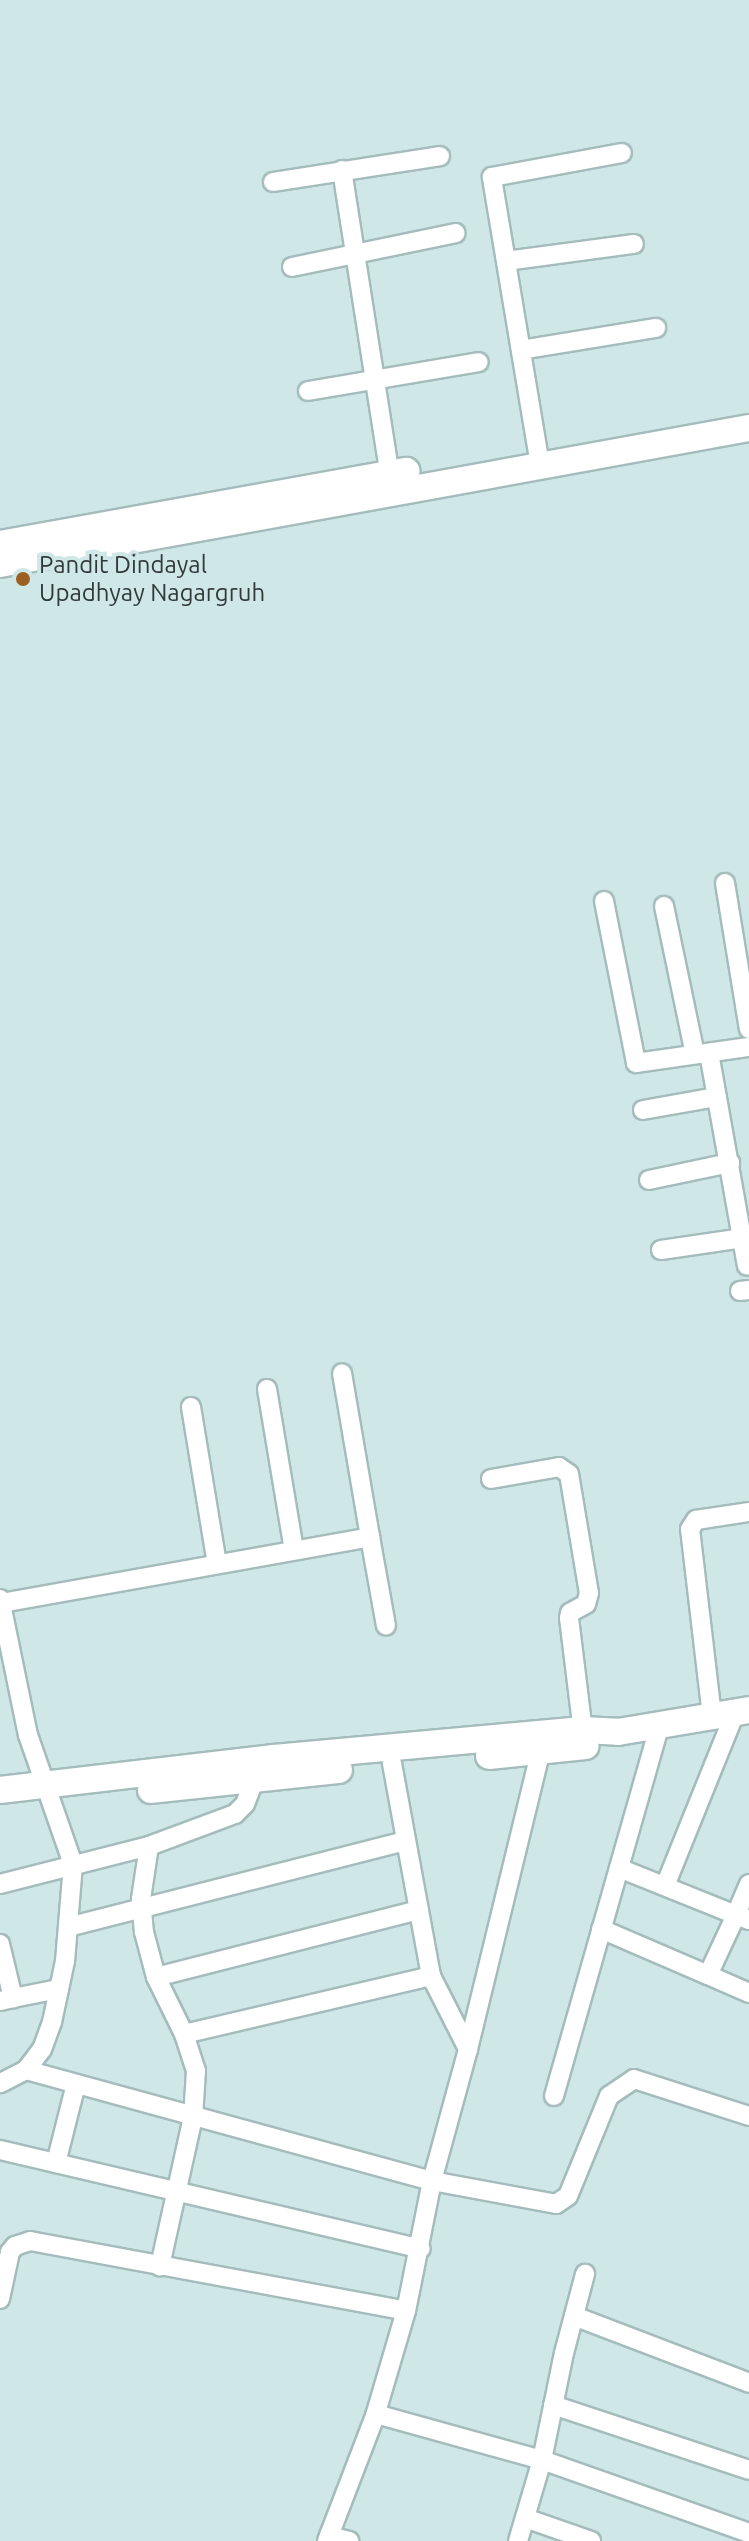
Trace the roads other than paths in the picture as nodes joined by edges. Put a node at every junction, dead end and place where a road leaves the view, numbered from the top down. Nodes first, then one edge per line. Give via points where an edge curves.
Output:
1 (622, 153) dead end
2 (440, 156) dead end
3 (342, 170) junction
4 (273, 182) dead end
5 (456, 233) dead end
6 (634, 244) dead end
7 (355, 254) junction
8 (506, 261) junction
9 (292, 267) dead end
10 (656, 328) dead end
11 (521, 350) junction
12 (479, 362) dead end
13 (375, 379) junction
14 (308, 391) dead end
15 (749, 411) edge
16 (749, 428) edge
17 (538, 457) junction
18 (391, 483) junction
19 (0, 544) edge
20 (0, 564) edge
21 (725, 883) dead end
22 (604, 901) dead end
23 (664, 906) dead end
24 (749, 1029) edge
25 (749, 1047) edge
26 (702, 1054) junction
27 (717, 1097) junction
28 (643, 1110) dead end
29 (730, 1163) junction
30 (649, 1180) dead end
31 (743, 1238) junction
32 (661, 1250) dead end
33 (747, 1266) edge
34 (342, 1373) dead end
35 (267, 1389) dead end
36 (191, 1407) dead end
37 (491, 1479) dead end
38 (749, 1512) edge
39 (370, 1537) junction
40 (294, 1550) junction
41 (217, 1564) junction
42 (0, 1601) edge
43 (386, 1626) dead end
44 (732, 1713) edge
45 (660, 1725) junction
46 (584, 1738) junction
47 (540, 1743) junction
48 (392, 1763) junction
49 (254, 1781) junction
50 (0, 1790) edge
51 (48, 1792) junction
52 (0, 1806) edge
53 (405, 1841) junction
54 (149, 1846) junction
55 (73, 1864) junction
56 (619, 1868) junction
57 (0, 1884) edge
58 (749, 1884) edge
59 (665, 1886) junction
60 (419, 1910) junction
61 (142, 1911) junction
62 (743, 1918) edge
63 (68, 1927) junction
64 (601, 1929) junction
65 (0, 1944) edge
66 (708, 1975) junction
67 (431, 1976) junction
68 (156, 1977) junction
69 (59, 1989) junction
70 (749, 1993) edge
71 (7, 2000) edge
72 (184, 2034) junction
73 (468, 2049) junction
74 (26, 2070) junction
75 (0, 2083) edge
76 (76, 2084) junction
77 (554, 2096) dead end
78 (749, 2116) edge
79 (193, 2117) junction
80 (0, 2150) edge
81 (56, 2163) junction
82 (432, 2181) junction
83 (177, 2192) junction
84 (421, 2249) junction
85 (160, 2266) junction
86 (585, 2274) dead end
87 (0, 2299) edge
88 (406, 2311) junction
89 (574, 2316) junction
90 (749, 2383) edge
91 (553, 2405) junction
92 (376, 2414) junction
93 (542, 2460) junction
94 (749, 2470) edge
95 (525, 2518) junction
96 (749, 2533) edge
97 (328, 2538) edge
98 (349, 2541) edge
99 (518, 2541) edge
100 (591, 2541) edge

1 - 8 street via 492,177
2 - 3 street
3 - 4 street
3 - 7 street
5 - 7 street
6 - 8 street
7 - 9 street
7 - 13 street
8 - 11 street
10 - 11 street
11 - 17 street
12 - 13 street
13 - 14 street
13 - 18 street
15 - 17 street
16 - 17 street
17 - 18 street
18 - 19 street
18 - 20 street
21 - 24 street
22 - 26 street via 636,1063
23 - 26 street
25 - 26 street
26 - 27 street
27 - 28 street
27 - 29 street
29 - 30 street
29 - 31 street
31 - 32 street
31 - 33 street
34 - 39 street
35 - 40 street
36 - 41 street
37 - 46 street via 559,1467 569,1474 589,1593 586,1604 569,1618
38 - 44 street via 696,1520 690,1529
39 - 40 street
39 - 43 street
40 - 41 street
41 - 42 street
42 - 51 street via 28,1735
44 - 45 street
44 - 59 street
45 - 46 street
45 - 56 street
46 - 47 street
47 - 48 street
47 - 51 street
47 - 73 street
48 - 49 street
48 - 53 street
49 - 51 street
49 - 54 street via 235,1814
50 - 51 street
51 - 52 street
51 - 55 street
53 - 60 street
53 - 61 street
54 - 55 street
54 - 61 street
55 - 57 street
55 - 63 street
56 - 59 street
56 - 64 street
58 - 62 street
59 - 62 street
60 - 67 street
60 - 68 street
61 - 63 street
61 - 68 street
62 - 66 street
63 - 69 street
64 - 66 street
64 - 77 street
65 - 71 street
66 - 70 street
67 - 72 street
67 - 73 street
68 - 72 street
69 - 71 street
69 - 74 street via 42,2049
72 - 79 street via 196,2071
73 - 82 street
74 - 75 street
74 - 76 street
76 - 79 street
76 - 81 street
78 - 82 street via 634,2079 609,2096 564,2201 525,2201
79 - 82 street
79 - 83 street
80 - 81 street
81 - 83 street
82 - 84 street
83 - 84 street
83 - 85 street
84 - 88 street
85 - 87 street via 30,2241 10,2252
85 - 88 street
86 - 89 street
88 - 92 street
89 - 90 street
89 - 91 street
91 - 93 street
91 - 94 street
92 - 93 street
92 - 97 street
93 - 95 street
93 - 96 street
95 - 99 street
95 - 100 street
97 - 98 street

